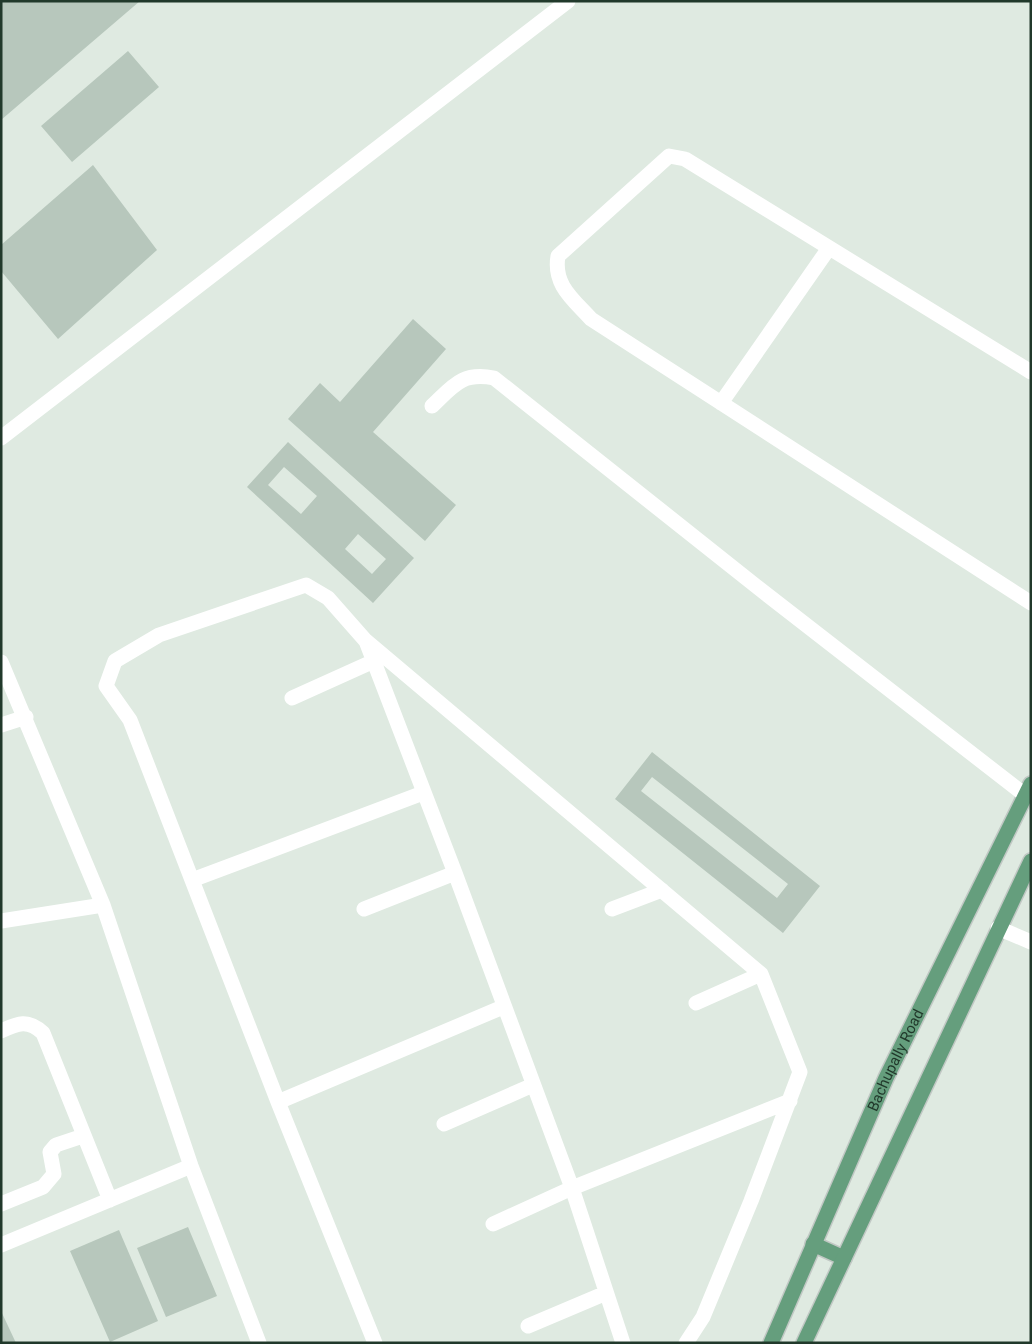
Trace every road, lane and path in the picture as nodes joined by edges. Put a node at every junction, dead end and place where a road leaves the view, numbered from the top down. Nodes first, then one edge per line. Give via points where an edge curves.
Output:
1 (568, 1) edge
2 (829, 248) junction
3 (1031, 372) edge
4 (722, 403) junction
5 (432, 406) dead end
6 (1, 438) edge
7 (1031, 603) edge
8 (365, 640) junction
9 (374, 661) junction
10 (1, 662) edge
11 (292, 698) dead end
12 (26, 717) junction
13 (1, 725) edge
14 (1028, 790) edge
15 (423, 793) junction
16 (1031, 861) edge
17 (456, 873) junction
18 (192, 880) junction
19 (662, 890) junction
20 (103, 905) junction
21 (364, 909) dead end
22 (612, 909) dead end
23 (1, 921) edge
24 (998, 928) junction
25 (1031, 942) edge
26 (761, 974) junction
27 (696, 1002) dead end
28 (503, 1007) junction
29 (1, 1031) edge
30 (533, 1085) junction
31 (790, 1101) junction
32 (278, 1102) junction
33 (444, 1124) dead end
34 (83, 1136) junction
35 (191, 1166) junction
36 (572, 1188) junction
37 (110, 1200) junction
38 (1, 1204) edge
39 (493, 1224) dead end
40 (813, 1244) junction
41 (1, 1245) edge
42 (844, 1258) junction
43 (606, 1293) junction
44 (528, 1326) dead end
45 (259, 1343) edge
46 (375, 1343) edge
47 (623, 1343) edge
48 (686, 1343) edge
49 (770, 1343) edge
50 (804, 1343) edge

1 - 6 street
2 - 3 street
2 - 4 street
2 - 4 street via 685,159 669,156 558,256 556,270 562,286 591,319
4 - 7 street
5 - 14 street via 459,380 470,376 494,378 756,586
8 - 9 street
8 - 18 street via 328,598 306,585 159,635 115,661 106,686 130,720
8 - 19 street
9 - 11 street
9 - 15 street
10 - 12 street
12 - 13 street
12 - 20 street
14 - 40 main road, Bachupally Road via 886,1078
15 - 17 street
15 - 18 street
16 - 24 main road
17 - 21 street
17 - 28 street
18 - 32 street
19 - 22 street
19 - 26 street
20 - 23 street
20 - 35 street
24 - 25 street
24 - 42 main road
26 - 27 street
26 - 31 street via 800,1072
28 - 30 street
28 - 32 street
29 - 34 street via 26,1022 43,1033
30 - 33 street
30 - 36 street
31 - 36 street
31 - 48 street via 702,1317
32 - 46 street
34 - 37 street
34 - 38 street via 56,1146 50,1152 54,1174 49,1182
35 - 37 street
35 - 45 street
36 - 39 street
36 - 43 street
37 - 41 street
40 - 42 main road
40 - 49 main road, Bachupally Road
42 - 50 main road
43 - 44 street
43 - 47 street

